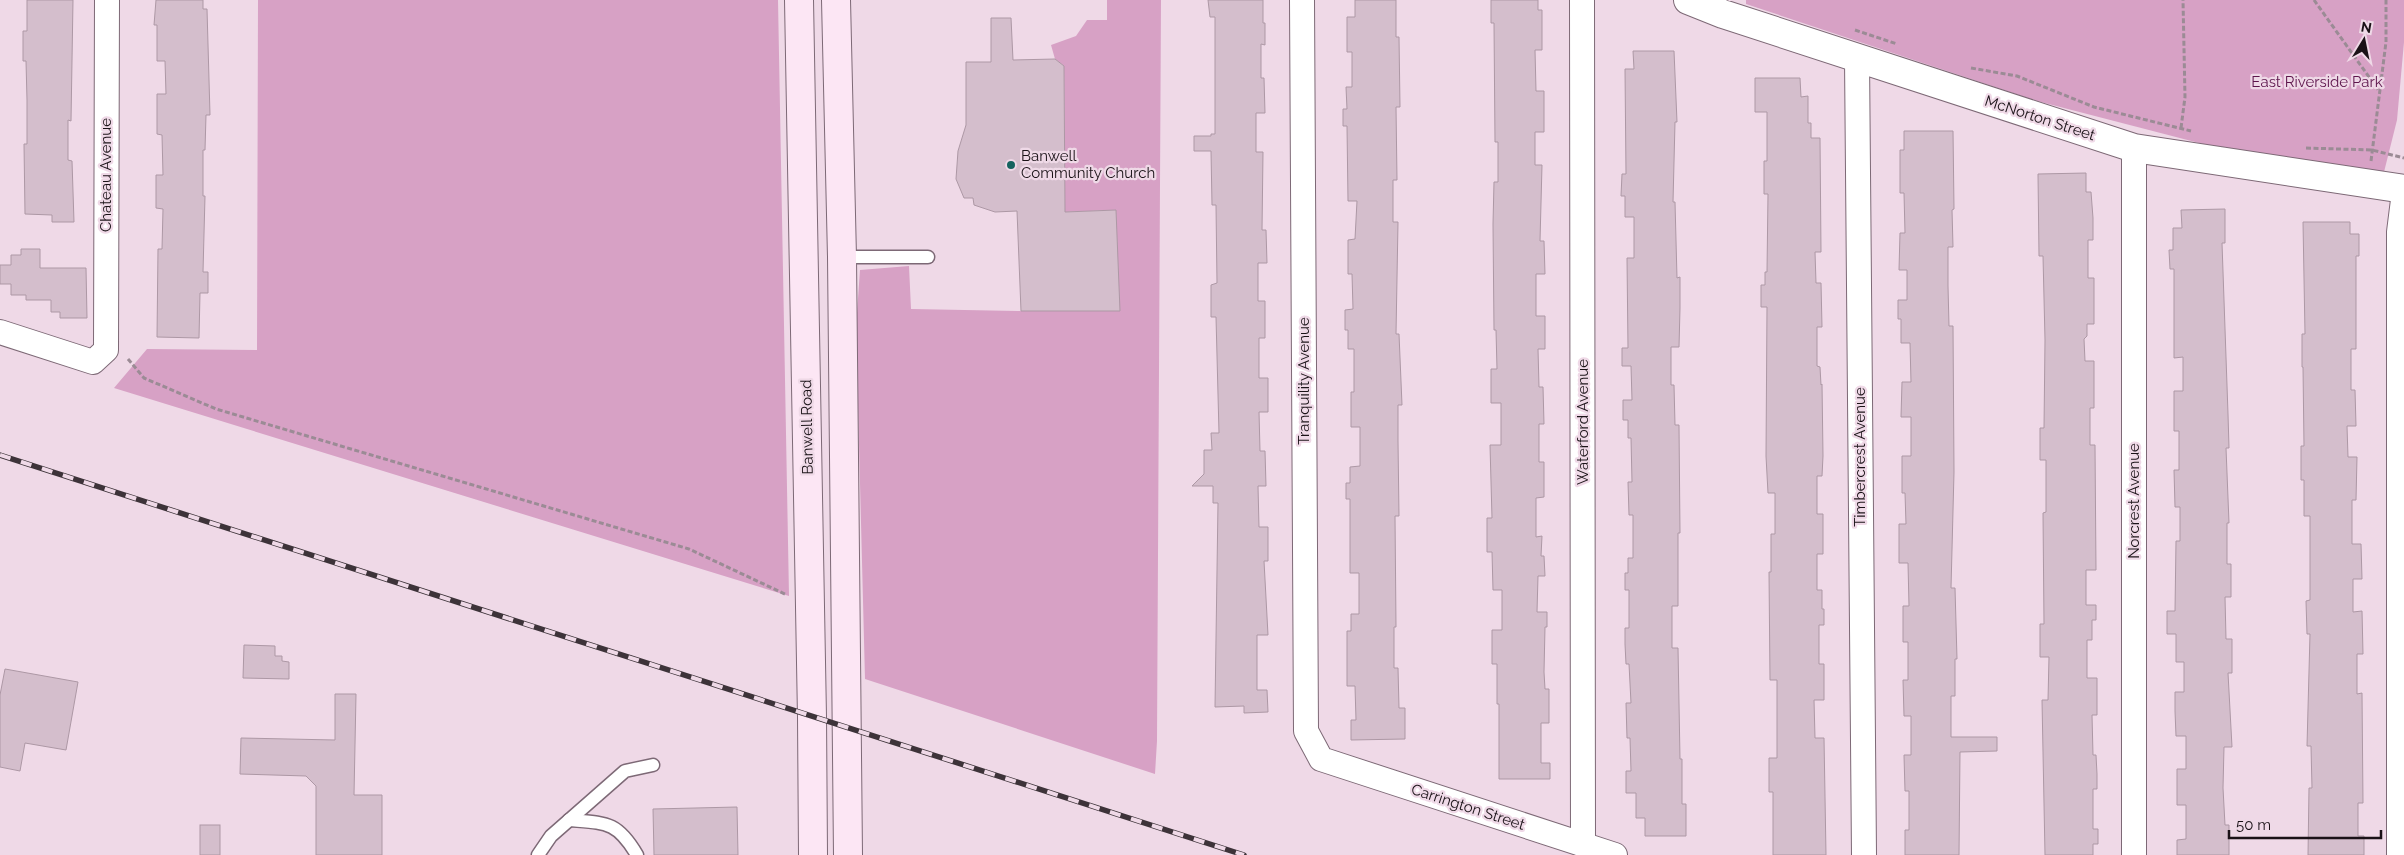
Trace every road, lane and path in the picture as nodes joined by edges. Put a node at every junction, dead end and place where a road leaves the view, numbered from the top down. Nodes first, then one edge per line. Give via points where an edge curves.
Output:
1 (107, 0) edge
2 (799, 0) edge
3 (836, 0) edge
4 (1302, 0) edge
5 (1582, 0) edge
6 (1688, 0) edge
7 (2183, 0) edge
8 (2314, 0) edge
9 (2386, 0) edge
10 (1723, 7) edge
11 (1854, 30) dead end
12 (1904, 46) dead end
13 (1857, 58) junction
14 (1969, 68) dead end
15 (2379, 92) junction
16 (2181, 128) junction
17 (2197, 132) dead end
18 (2134, 148) junction
19 (2305, 148) dead end
20 (2372, 150) junction
21 (2178, 156) junction
22 (2404, 158) edge
23 (2404, 189) edge
24 (2404, 192) edge
25 (842, 257) junction
26 (928, 257) dead end
27 (0, 332) edge
28 (128, 360) dead end
29 (789, 596) dead end
30 (1321, 759) joint
31 (653, 765) dead end
32 (569, 820) junction
33 (1584, 845) junction
34 (538, 855) edge
35 (637, 855) edge
36 (812, 855) edge
37 (848, 855) edge
38 (1615, 855) edge
39 (1864, 855) edge
40 (2134, 855) edge
41 (2399, 855) edge

1 - 27 street, Chateau Avenue via 106,350 93,362
2 - 36 main road, Banwell Road
3 - 25 main road
4 - 30 street, Tranquility Avenue via 1306,731
5 - 33 street, Waterford Avenue
6 - 10 street, McNorton Street
7 - 16 path via 2185,97
8 - 15 path
9 - 15 path via 2386,42
10 - 13 street, McNorton Street
11 - 12 path
13 - 18 street, McNorton Street
13 - 39 street, Timbercrest Avenue
14 - 16 path via 2017,76 2094,107
15 - 20 path
16 - 17 path
16 - 21 path
18 - 21 street, McNorton Street
18 - 40 street, Norcrest Avenue
19 - 20 path
20 - 22 path
21 - 23 street, McNorton Street
24 - 41 street via 2399,232
25 - 26 lane
25 - 37 main road
28 - 29 path via 144,378 216,409 689,549
30 - 33 street, Carrington Street
31 - 32 lane via 625,771
32 - 34 lane via 551,836
32 - 35 lane via 607,823 626,837
33 - 38 street, Carrington Street

